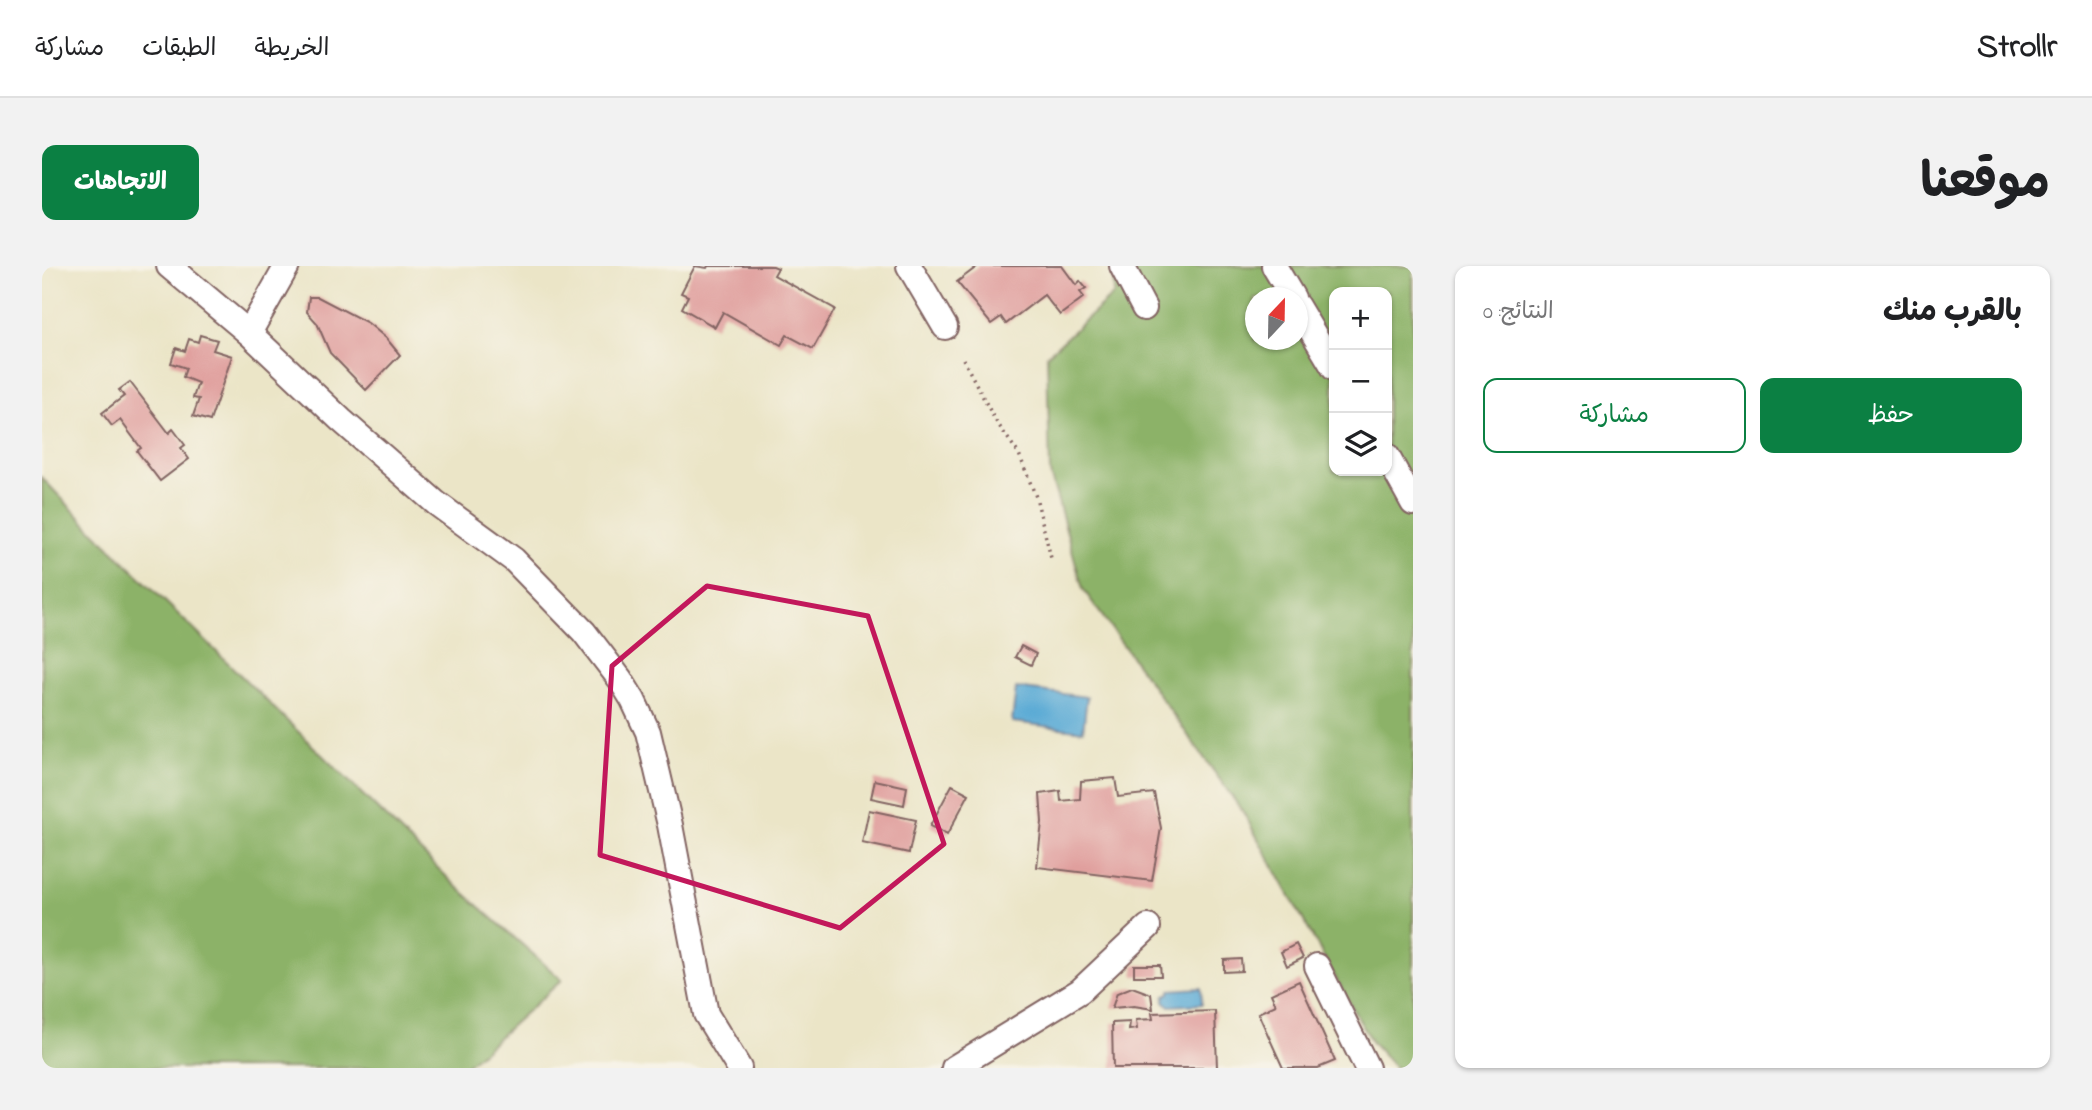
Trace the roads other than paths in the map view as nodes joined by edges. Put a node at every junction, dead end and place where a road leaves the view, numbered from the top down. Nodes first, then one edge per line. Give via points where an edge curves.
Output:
1 (169, 266) edge
2 (287, 266) edge
3 (909, 266) edge
4 (1122, 266) edge
5 (1274, 266) edge
6 (1286, 287) edge
7 (1144, 308) dead end
8 (1308, 324) edge
9 (945, 327) dead end
10 (249, 333) junction
11 (1329, 360) edge
12 (1392, 465) edge
13 (1413, 503) edge
14 (1148, 927) dead end
15 (1317, 966) dead end
16 (739, 1068) edge
17 (954, 1068) edge
18 (1367, 1068) edge

1 - 10 street
2 - 10 street
3 - 9 street
4 - 7 street
5 - 6 street
8 - 11 street
10 - 16 street via 436,503 514,560 584,632 620,679 648,732 706,1014
12 - 13 street
14 - 17 street via 1080,991
15 - 18 street

